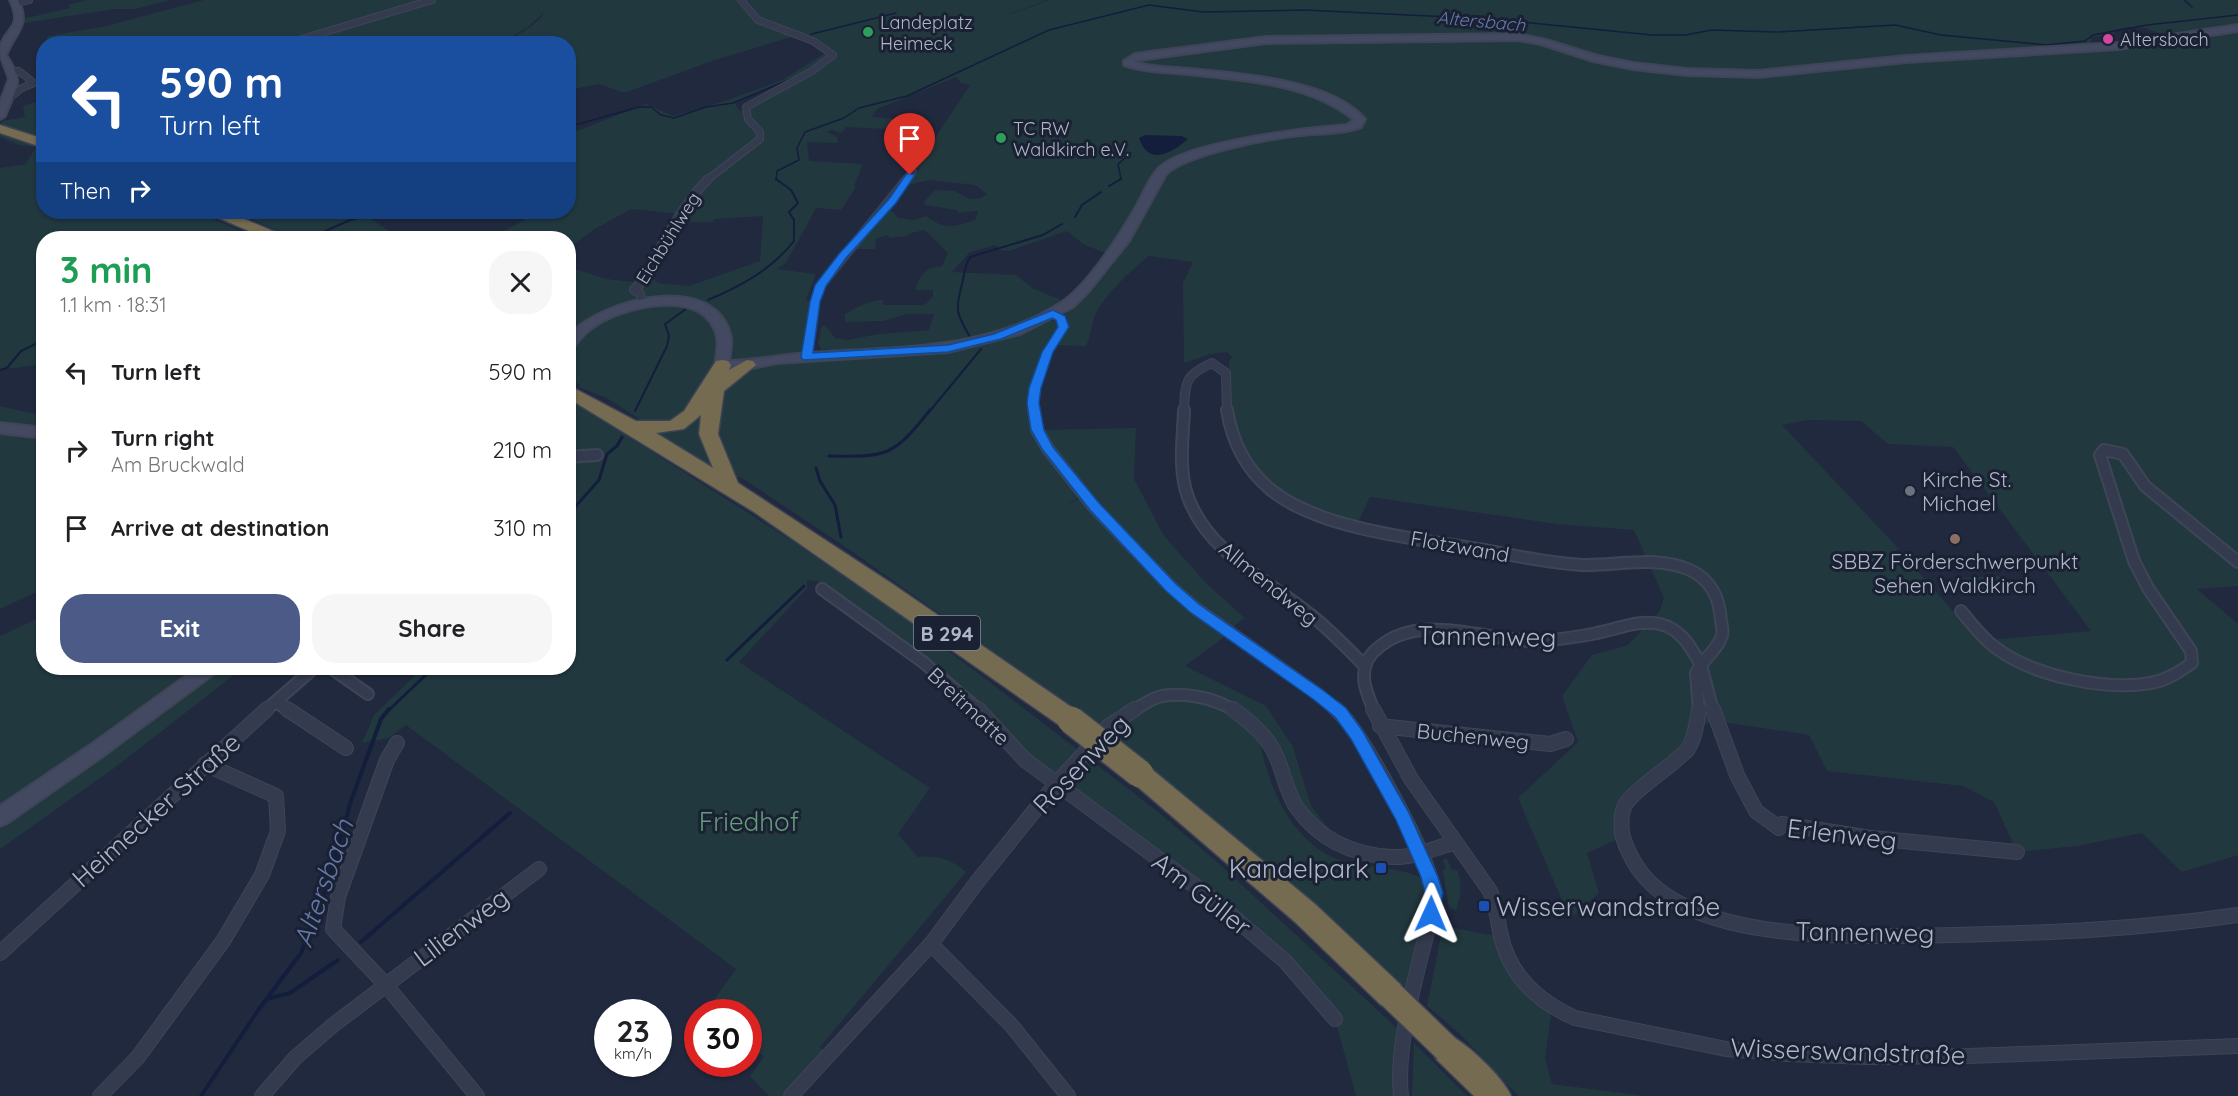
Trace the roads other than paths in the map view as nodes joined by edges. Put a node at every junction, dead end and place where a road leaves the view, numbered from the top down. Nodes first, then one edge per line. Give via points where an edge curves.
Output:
1 (29, 0) edge
2 (432, 0) edge
3 (741, 0) edge
4 (15, 1) edge
5 (2238, 28) edge
6 (313, 36) edge
7 (12, 71) junction
8 (34, 83) joint
9 (7, 100) junction
10 (0, 116) edge
11 (0, 129) edge
12 (36, 141) edge
13 (913, 171) dead end
14 (233, 219) edge
15 (261, 231) edge
16 (643, 302) junction
17 (1053, 313) junction
18 (576, 337) edge
19 (807, 357) junction
20 (770, 359) junction
21 (1212, 363) joint
22 (747, 365) joint
23 (720, 372) junction
24 (576, 394) edge
25 (0, 428) edge
26 (632, 428) junction
27 (36, 432) edge
28 (597, 455) dead end
29 (576, 456) edge
30 (729, 487) junction
31 (2238, 562) edge
32 (822, 589) dead end
33 (1961, 611) dead end
34 (1364, 665) junction
35 (1701, 665) junction
36 (199, 675) edge
37 (306, 675) edge
38 (342, 675) edge
39 (368, 694) dead end
40 (276, 702) junction
41 (1380, 726) junction
42 (1566, 739) dead end
43 (397, 743) dead end
44 (346, 748) dead end
45 (205, 764) junction
46 (1056, 784) junction
47 (0, 817) edge
48 (1455, 842) junction
49 (2017, 852) dead end
50 (1418, 853) junction
51 (539, 869) dead end
52 (2238, 915) edge
53 (931, 944) junction
54 (0, 953) edge
55 (384, 984) junction
56 (1335, 1019) dead end
57 (2238, 1046) edge
58 (100, 1096) edge
59 (262, 1096) edge
60 (477, 1096) edge
61 (791, 1096) edge
62 (1068, 1096) edge
63 (1401, 1096) edge
64 (1496, 1096) edge

1 - 4 street
2 - 6 street
3 - 16 street, Eichbühlweg via 758,20 813,40 833,55 746,107 760,139 700,187 634,290
4 - 7 street via 19,25 1,55
5 - 17 street via 2118,46 1906,59 1759,74 1633,66 1518,37 1266,40 1135,57 1127,63 1262,80 1312,93 1342,105 1360,119 1348,128 1272,137 1171,163 1161,172 1123,241 1083,289
7 - 8 street via 20,71
7 - 9 street via 14,79
8 - 9 street
9 - 10 street
11 - 12 highway
13 - 19 street via 821,285
14 - 15 highway
16 - 18 street via 592,321
16 - 23 street via 686,302 718,320 726,346
17 - 19 street via 997,337 957,347
17 - 50 street via 1061,319 1063,327 1047,352 1033,403 1037,430 1048,449 1094,507 1179,594 1340,712 1382,778
19 - 20 street
20 - 22 street
20 - 23 street
21 - 34 street, Allmendweg via 1190,373 1185,389 1184,461 1187,496 1195,512 1207,531 1233,557 1311,615
21 - 35 street, Flotzwand via 1226,373 1228,415 1243,456 1253,473 1275,493 1327,517 1389,533 1549,561 1678,567 1703,578 1717,594 1722,636
22 - 23 highway
23 - 26 highway via 687,421 670,428
23 - 30 highway via 709,413 708,434
24 - 26 highway, B 294
25 - 27 street
26 - 30 highway, B 294
28 - 29 street
30 - 64 highway, B 294, bridge via 920,614 1071,720 1140,774 1305,913
31 - 33 street via 2145,486 2123,454 2104,450 2100,455 2134,561 2191,651 2192,663 2169,680 2126,685 2078,682 2003,653 1978,633
32 - 46 street, Breitmatte via 947,682 1025,760
34 - 35 street, Tannenweg via 1391,638 1416,631 1533,641 1578,637 1646,623 1661,624 1686,639
34 - 41 street via 1369,701
35 - 49 street, Erlenweg via 1716,721 1737,775 1756,811 1779,828 1782,824 1871,838
35 - 52 street, Tannenweg via 1696,673 1699,708 1688,749 1626,803 1622,814 1622,837 1631,861 1647,881 1670,898 1718,918 1801,934 1841,937 2095,931
36 - 47 street
37 - 40 street, Heimecker Straße
38 - 39 street
40 - 44 street
40 - 45 street, Heimecker Straße
41 - 42 street, Buchenweg via 1550,744
41 - 48 street
43 - 55 street via 387,760 338,897 333,929
45 - 54 street, Heimecker Straße
45 - 58 street via 276,796 278,831 262,874 223,941 138,1057
46 - 50 street, Rosenweg via 1109,726 1127,713 1162,696 1197,696 1232,709 1252,724 1272,747 1296,807 1323,837 1363,854 1393,857
46 - 53 street, Rosenweg
46 - 56 street, Am Güller via 1210,897 1285,961
48 - 50 street, Rosenweg
48 - 57 street, Wisserswandstraße via 1490,891 1498,911 1501,937 1518,976 1552,1008 1575,1018 1726,1049 1789,1054 1969,1056
50 - 63 street via 1430,877 1433,900 1403,1040
51 - 55 street, Lilienweg
53 - 61 street, Rosenweg
53 - 62 street via 1012,1026
55 - 59 street, Lilienweg via 295,1058
55 - 60 street

